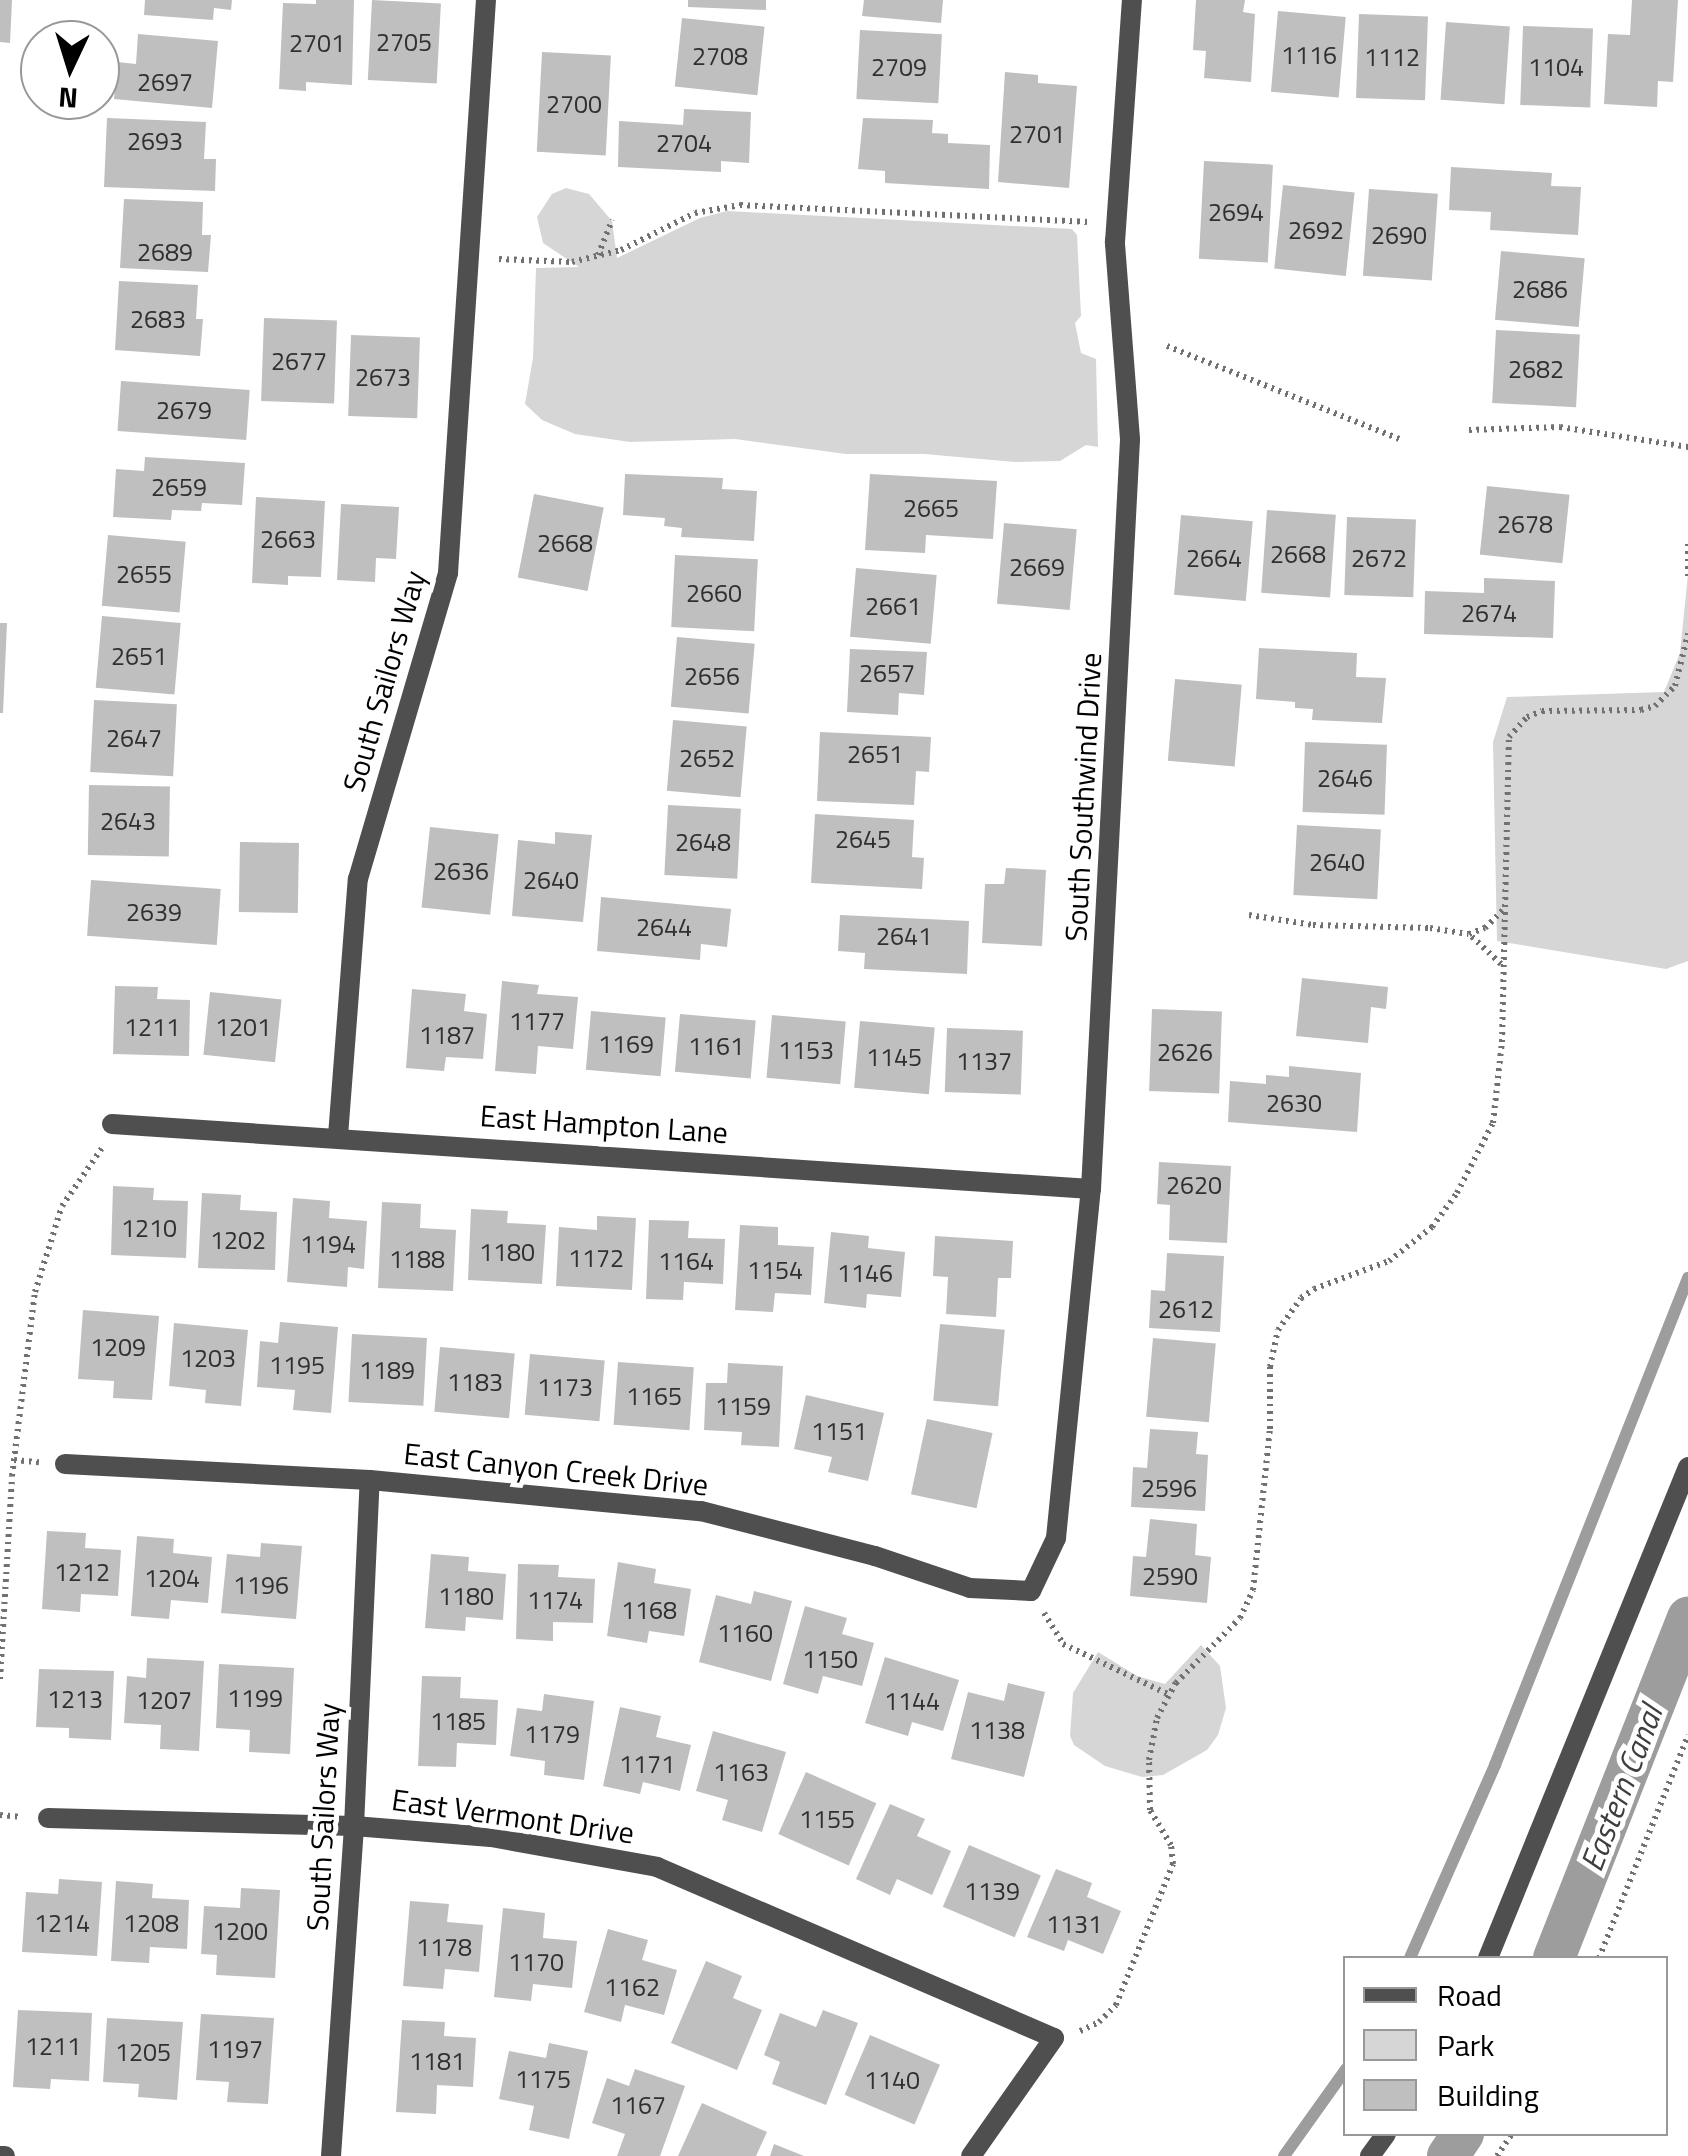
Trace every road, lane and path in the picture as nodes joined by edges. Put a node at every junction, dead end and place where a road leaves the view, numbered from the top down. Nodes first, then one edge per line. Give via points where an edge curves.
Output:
1 (486, 0) edge
2 (1132, 0) edge
3 (612, 220) dead end
4 (1085, 222) dead end
5 (598, 256) junction
6 (512, 260) dead end
7 (1166, 346) dead end
8 (1469, 430) dead end
9 (1399, 439) dead end
10 (1688, 447) edge
11 (1688, 544) edge
12 (1688, 579) edge
13 (1688, 634) edge
14 (1504, 909) junction
15 (1249, 916) dead end
16 (1469, 934) junction
17 (1502, 965) junction
18 (112, 1124) dead end
19 (338, 1136) junction
20 (101, 1150) dead end
21 (1091, 1188) junction
22 (65, 1464) dead end
23 (1688, 1467) edge
24 (370, 1480) junction
25 (1031, 1591) joint
26 (1055, 1632) dead end
27 (0, 1679) edge
28 (1168, 1694) junction
29 (1688, 1734) edge
30 (48, 1818) dead end
31 (354, 1826) junction
32 (1489, 1956) edge
33 (1600, 1956) edge
34 (1083, 2031) dead end
35 (331, 2156) edge
36 (971, 2156) edge

1 - 19 street, South Sailors Way via 448,573 358,879
2 - 21 street, South Southwind Drive via 1115,242 1130,440
3 - 5 path
4 - 5 path via 740,205 695,213
5 - 6 path
7 - 9 path
8 - 10 path via 1560,428
11 - 12 path
13 - 14 path via 1675,686 1654,706 1542,711 1510,737
14 - 16 path
14 - 17 path
15 - 16 path
16 - 17 path
17 - 28 path via 1498,1102 1480,1153 1458,1193 1410,1246 1369,1270 1314,1289 1278,1330 1253,1590 1240,1618
18 - 19 street, East Hampton Lane
19 - 21 street, East Hampton Lane
20 - 27 path via 62,1206 35,1292 12,1476
21 - 25 street, South Southwind Drive via 1056,1538
22 - 24 street, East Canyon Creek Drive
23 - 32 street
24 - 25 street, East Canyon Creek Drive via 701,1511 970,1588
24 - 31 street, South Sailors Way
26 - 28 path via 1072,1649
28 - 34 path via 1151,1740 1148,1794 1152,1820 1171,1845 1174,1864 1116,2005
29 - 33 path
30 - 31 street, East Vermont Drive
31 - 35 street, South Sailors Way
31 - 36 street, East Vermont Drive via 491,1837 657,1867 1054,2038

